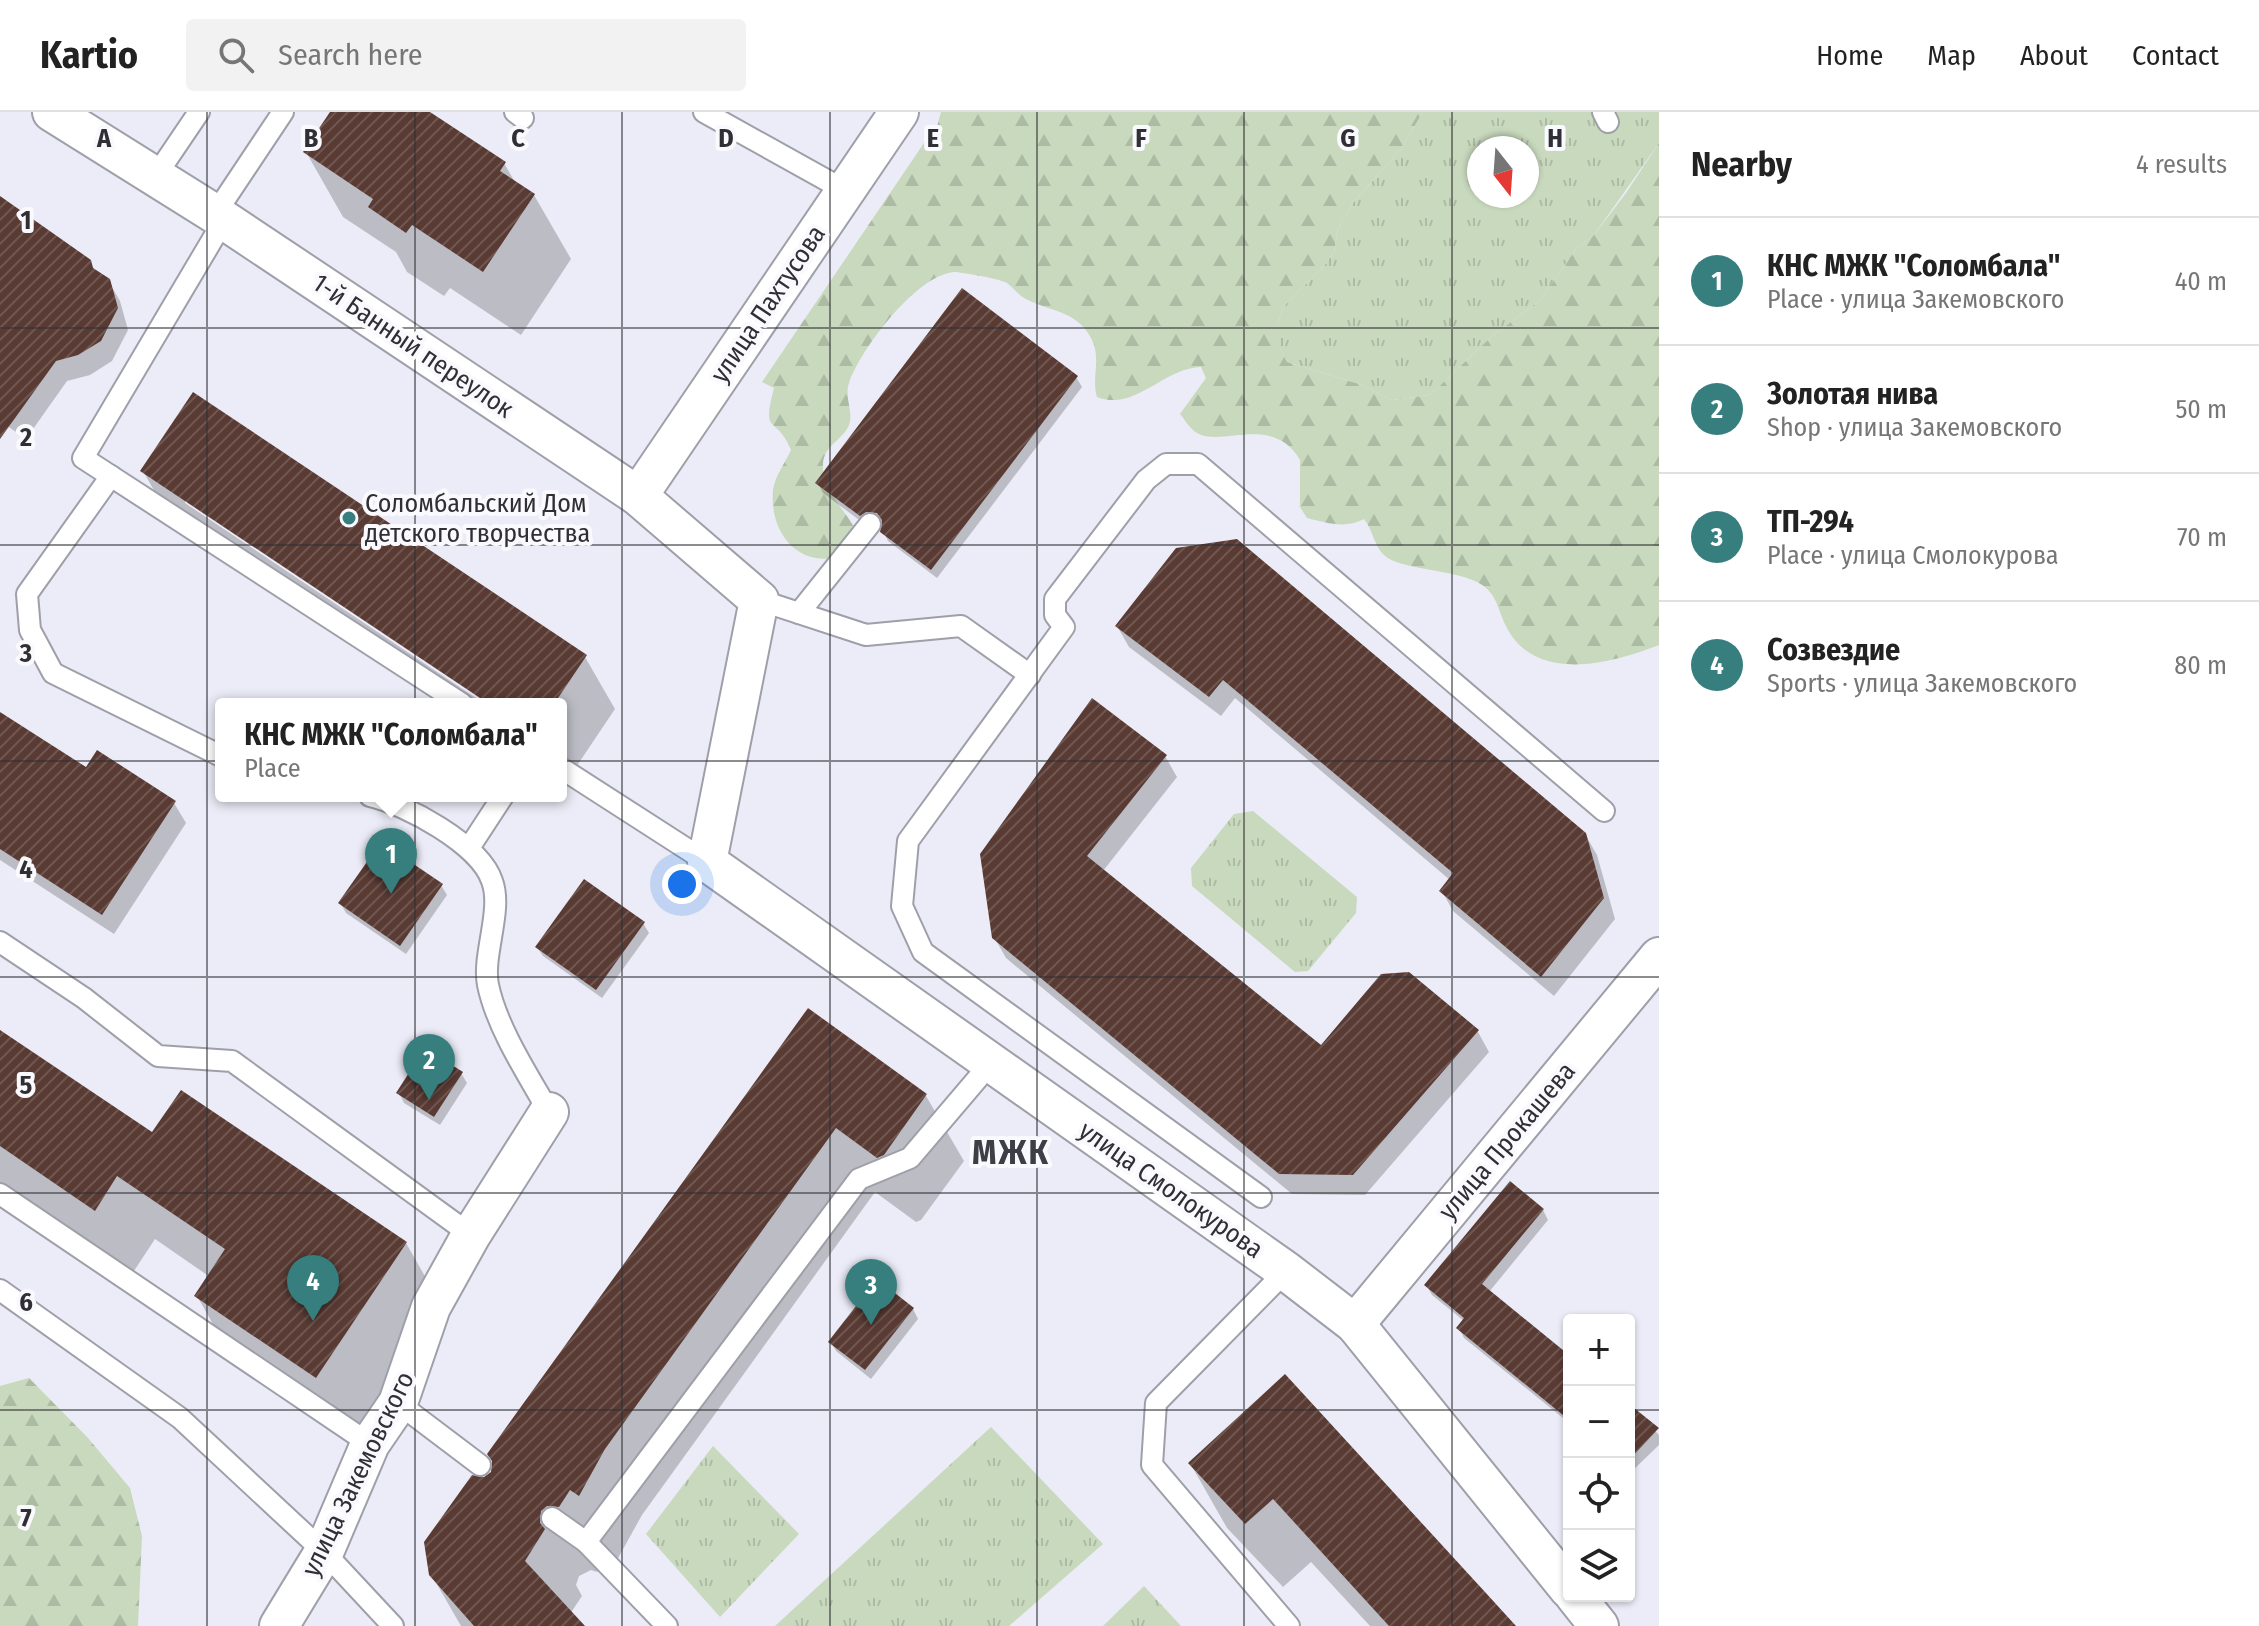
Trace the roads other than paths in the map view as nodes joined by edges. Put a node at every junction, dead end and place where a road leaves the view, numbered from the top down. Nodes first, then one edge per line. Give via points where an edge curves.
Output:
1 (52, 112) edge
2 (199, 112) edge
3 (283, 112) edge
4 (704, 112) edge
5 (899, 112) edge
6 (155, 177) junction
7 (846, 191) junction
8 (220, 217) junction
9 (111, 476) junction
10 (638, 496) junction
11 (870, 524) dead end
12 (759, 600) junction
13 (799, 613) junction
14 (1030, 675) junction
15 (453, 698) edge
16 (215, 753) edge
17 (567, 772) edge
18 (395, 802) edge
19 (499, 802) edge
20 (1604, 811) dead end
21 (469, 848) junction
22 (707, 862) junction
23 (0, 942) edge
24 (1659, 957) edge
25 (990, 1064) junction
26 (549, 1112) joint
27 (0, 1194) edge
28 (1261, 1197) dead end
29 (471, 1235) junction
30 (1286, 1271) junction
31 (0, 1290) edge
32 (1355, 1324) junction
33 (398, 1403) junction
34 (370, 1444) junction
35 (480, 1465) dead end
36 (552, 1518) dead end
37 (586, 1542) junction
38 (324, 1552) junction
39 (1563, 1582) edge
40 (1580, 1602) edge
41 (279, 1626) edge
42 (393, 1626) edge
43 (667, 1626) edge
44 (1289, 1626) edge
45 (1599, 1626) edge

1 - 6 street, 1-й Банный переулок
2 - 6 lane
3 - 8 lane
4 - 7 lane
5 - 7 street, улица Пахтусова
6 - 8 street, 1-й Банный переулок
7 - 10 street, улица Пахтусова
8 - 9 lane via 83,458
8 - 10 street, 1-й Банный переулок
9 - 15 lane
9 - 16 lane via 27,594 30,630 53,673
10 - 12 street, 1-й Банный переулок
11 - 13 lane
12 - 13 lane
12 - 22 street
13 - 14 lane via 866,635 961,626
14 - 20 lane via 1064,627 1055,615 1055,599 1146,480 1166,464 1198,464
14 - 28 lane via 908,841 902,906 907,918 923,952
17 - 22 lane
18 - 21 lane
19 - 21 lane
21 - 26 lane via 493,881 488,984 516,1056
22 - 25 street, улица Смолокурова
23 - 29 lane via 158,1056 232,1061
24 - 32 street, улица Прокашева
25 - 30 street, улица Смолокурова
25 - 37 lane via 910,1158 859,1179
26 - 29 street, улица Закемовского
27 - 34 lane
29 - 33 street, улица Закемовского via 431,1307
30 - 32 street, улица Смолокурова
30 - 44 lane via 1156,1403 1152,1465
31 - 38 lane via 180,1418
32 - 39 street, улица Смолокурова
33 - 34 street, улица Закемовского
33 - 35 lane
34 - 38 street, улица Закемовского
36 - 37 lane
37 - 43 lane
38 - 41 street, улица Закемовского
38 - 42 lane
40 - 45 street

